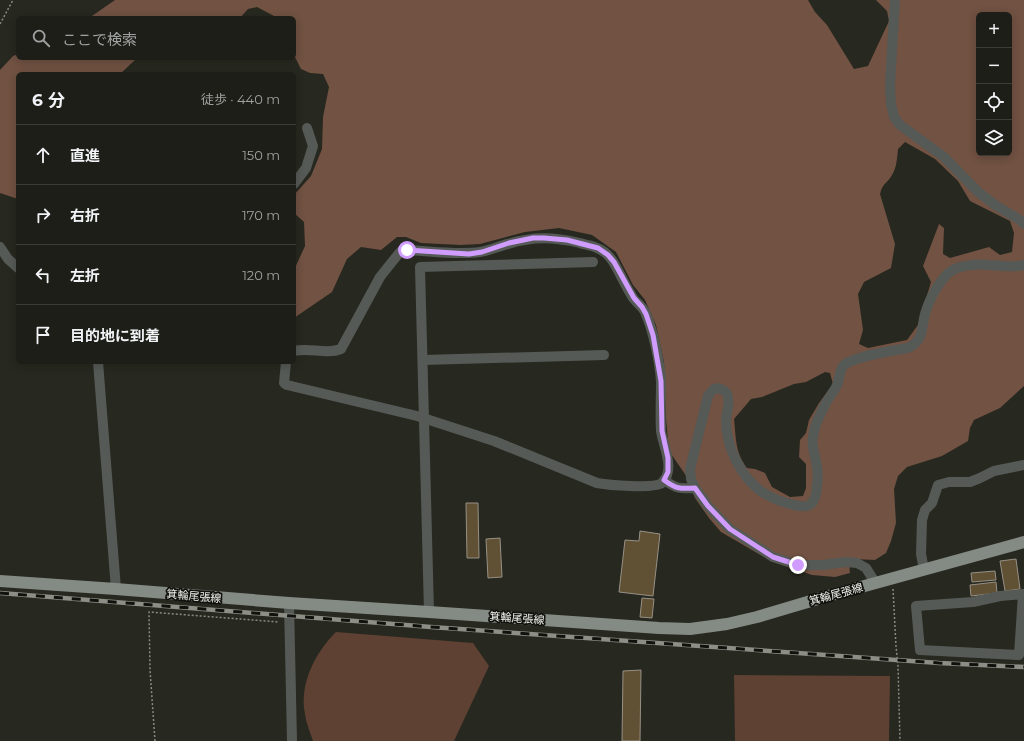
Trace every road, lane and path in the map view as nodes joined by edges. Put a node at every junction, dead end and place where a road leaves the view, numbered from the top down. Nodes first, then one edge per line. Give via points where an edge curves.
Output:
1 (13, 0) edge
2 (895, 0) edge
3 (0, 24) edge
4 (307, 128) dead end
5 (296, 181) edge
6 (1024, 224) edge
7 (0, 247) edge
8 (593, 262) dead end
9 (1024, 265) edge
10 (16, 266) edge
11 (296, 351) edge
12 (604, 355) dead end
13 (423, 360) junction
14 (98, 364) edge
15 (286, 364) edge
16 (424, 418) junction
17 (1024, 465) edge
18 (664, 480) junction
19 (695, 488) junction
20 (1024, 542) edge
21 (924, 570) junction
22 (892, 579) junction
23 (0, 581) edge
24 (875, 584) junction
25 (116, 589) junction
26 (1024, 594) edge
27 (289, 604) junction
28 (429, 612) junction
29 (289, 623) junction
30 (155, 741) edge
31 (292, 741) edge
32 (900, 741) edge

1 - 3 path
2 - 6 street via 890,84 894,117 900,125 944,157 978,192
4 - 5 street via 313,146 306,168
7 - 10 street
8 - 13 street via 420,267
9 - 19 street via 972,265 951,271 933,294 921,336 915,345 859,358 843,366 838,383 824,406 813,438 818,478 814,501 810,505 789,504 763,493 754,486 735,458 726,421 727,395 719,388 714,389 708,396 692,459 690,469
11 - 18 street via 341,350 380,277 400,252 407,250 469,254 533,238 567,240 598,248 614,262 646,314 653,335 661,381 662,431 668,458 668,472
12 - 13 street
13 - 16 street
14 - 25 street
15 - 16 street via 284,383 287,386
16 - 18 street via 494,441 597,483 651,486
16 - 28 street
17 - 21 street via 994,471 970,482 938,485 922,520 921,554
18 - 19 street via 674,487
19 - 24 street via 730,529 773,557 798,565 857,563 866,568
20 - 21 main road, 箕輪尾張線
21 - 22 main road, 箕輪尾張線
22 - 24 main road, 箕輪尾張線
22 - 32 path
23 - 25 main road, 箕輪尾張線
24 - 28 main road, 箕輪尾張線 via 757,617 690,629
25 - 27 main road, 箕輪尾張線
26 - 26 street via 972,602 916,606 920,650 1019,655
27 - 28 main road, 箕輪尾張線
27 - 29 street
29 - 30 path via 149,612
29 - 31 street

